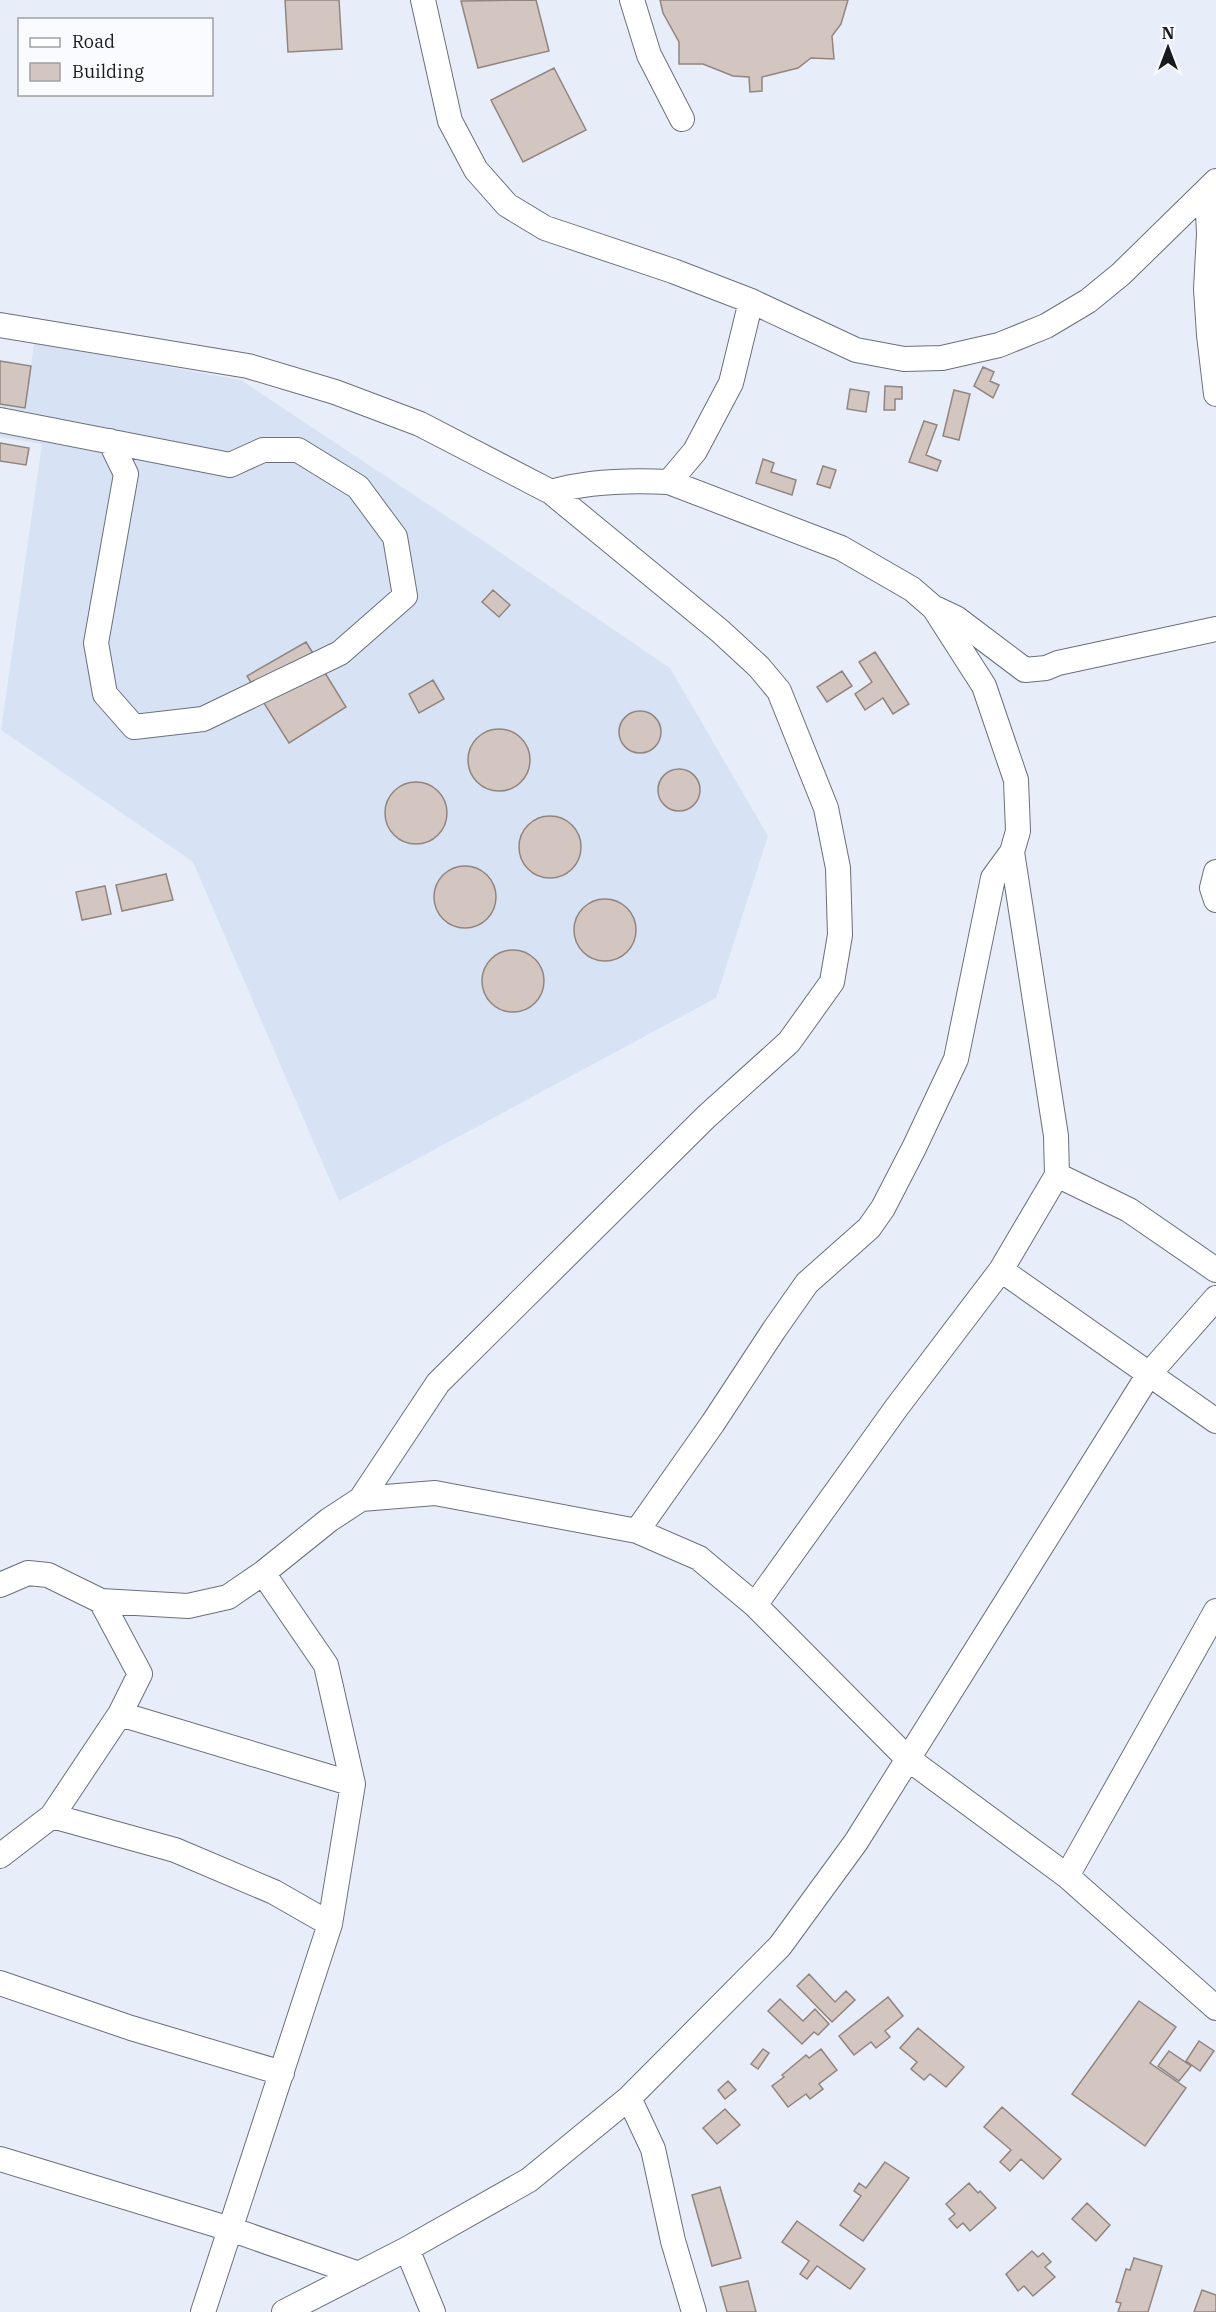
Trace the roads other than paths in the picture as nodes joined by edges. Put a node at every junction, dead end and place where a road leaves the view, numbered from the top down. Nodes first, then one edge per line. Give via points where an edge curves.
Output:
1 (423, 0) edge
2 (632, 0) edge
3 (682, 119) dead end
4 (1212, 185) edge
5 (1212, 234) edge
6 (751, 301) junction
7 (0, 325) edge
8 (1216, 394) edge
9 (0, 420) edge
10 (110, 441) junction
11 (669, 482) junction
12 (551, 492) junction
13 (934, 608) junction
14 (1216, 629) edge
15 (1012, 852) junction
16 (1216, 872) edge
17 (1216, 900) edge
18 (1057, 1174) junction
19 (1001, 1270) junction
20 (1216, 1270) edge
21 (1216, 1298) edge
22 (1149, 1374) junction
23 (1216, 1421) edge
24 (361, 1499) junction
25 (637, 1531) junction
26 (263, 1573) junction
27 (0, 1585) edge
28 (101, 1600) junction
29 (755, 1605) junction
30 (1216, 1611) edge
31 (120, 1714) junction
32 (907, 1758) junction
33 (353, 1784) junction
34 (52, 1816) junction
35 (0, 1856) edge
36 (1067, 1876) junction
37 (330, 1924) junction
38 (0, 1983) edge
39 (1216, 2008) edge
40 (282, 2073) junction
41 (630, 2098) junction
42 (0, 2159) edge
43 (230, 2229) junction
44 (407, 2249) junction
45 (359, 2274) junction
46 (202, 2312) edge
47 (284, 2312) edge
48 (433, 2312) edge
49 (694, 2312) edge

1 - 6 street via 450,121 476,170 507,205 545,228
2 - 3 street via 649,55
4 - 5 street
4 - 6 street via 1088,301 1046,326 999,345 942,358 904,359 856,350
5 - 8 street via 1206,289
6 - 11 street via 731,383 695,451
7 - 12 street via 248,366 335,392 420,424
9 - 10 street
10 - 10 street via 230,465 263,450 298,450 358,487 395,537 405,596 340,653 203,719 134,727 105,694 96,643 126,474
11 - 12 street via 572,486
11 - 13 street via 841,548 912,589
12 - 24 street via 720,631 779,691 826,808 838,868 840,935 832,982 789,1042 706,1117 438,1383
13 - 14 street via 956,618 1025,670
13 - 15 street via 984,686 1016,780 1018,831
15 - 18 street via 1056,1136
15 - 25 street via 993,878 956,1059 883,1208 868,1228 807,1283
16 - 17 street via 1212,888
18 - 19 street
18 - 20 street via 1129,1210
19 - 22 street
19 - 29 street
21 - 22 street
22 - 23 street
22 - 32 street
24 - 25 street via 435,1493
24 - 26 street
25 - 29 street via 699,1558
26 - 28 street via 228,1597 188,1606
26 - 33 street via 326,1665
27 - 28 street via 28,1574 48,1575
28 - 31 street via 140,1674
29 - 32 street
30 - 36 street
31 - 33 street
31 - 34 street
32 - 36 street
32 - 41 street via 856,1842 780,1946
33 - 37 street
34 - 35 street
34 - 37 street via 175,1850 274,1892
36 - 39 street
37 - 40 street
38 - 40 street via 131,2028
40 - 43 street
41 - 44 street via 530,2180
41 - 49 street via 653,2149 673,2241
42 - 43 street
43 - 45 street
43 - 46 street
44 - 45 street
44 - 48 street
45 - 47 street

